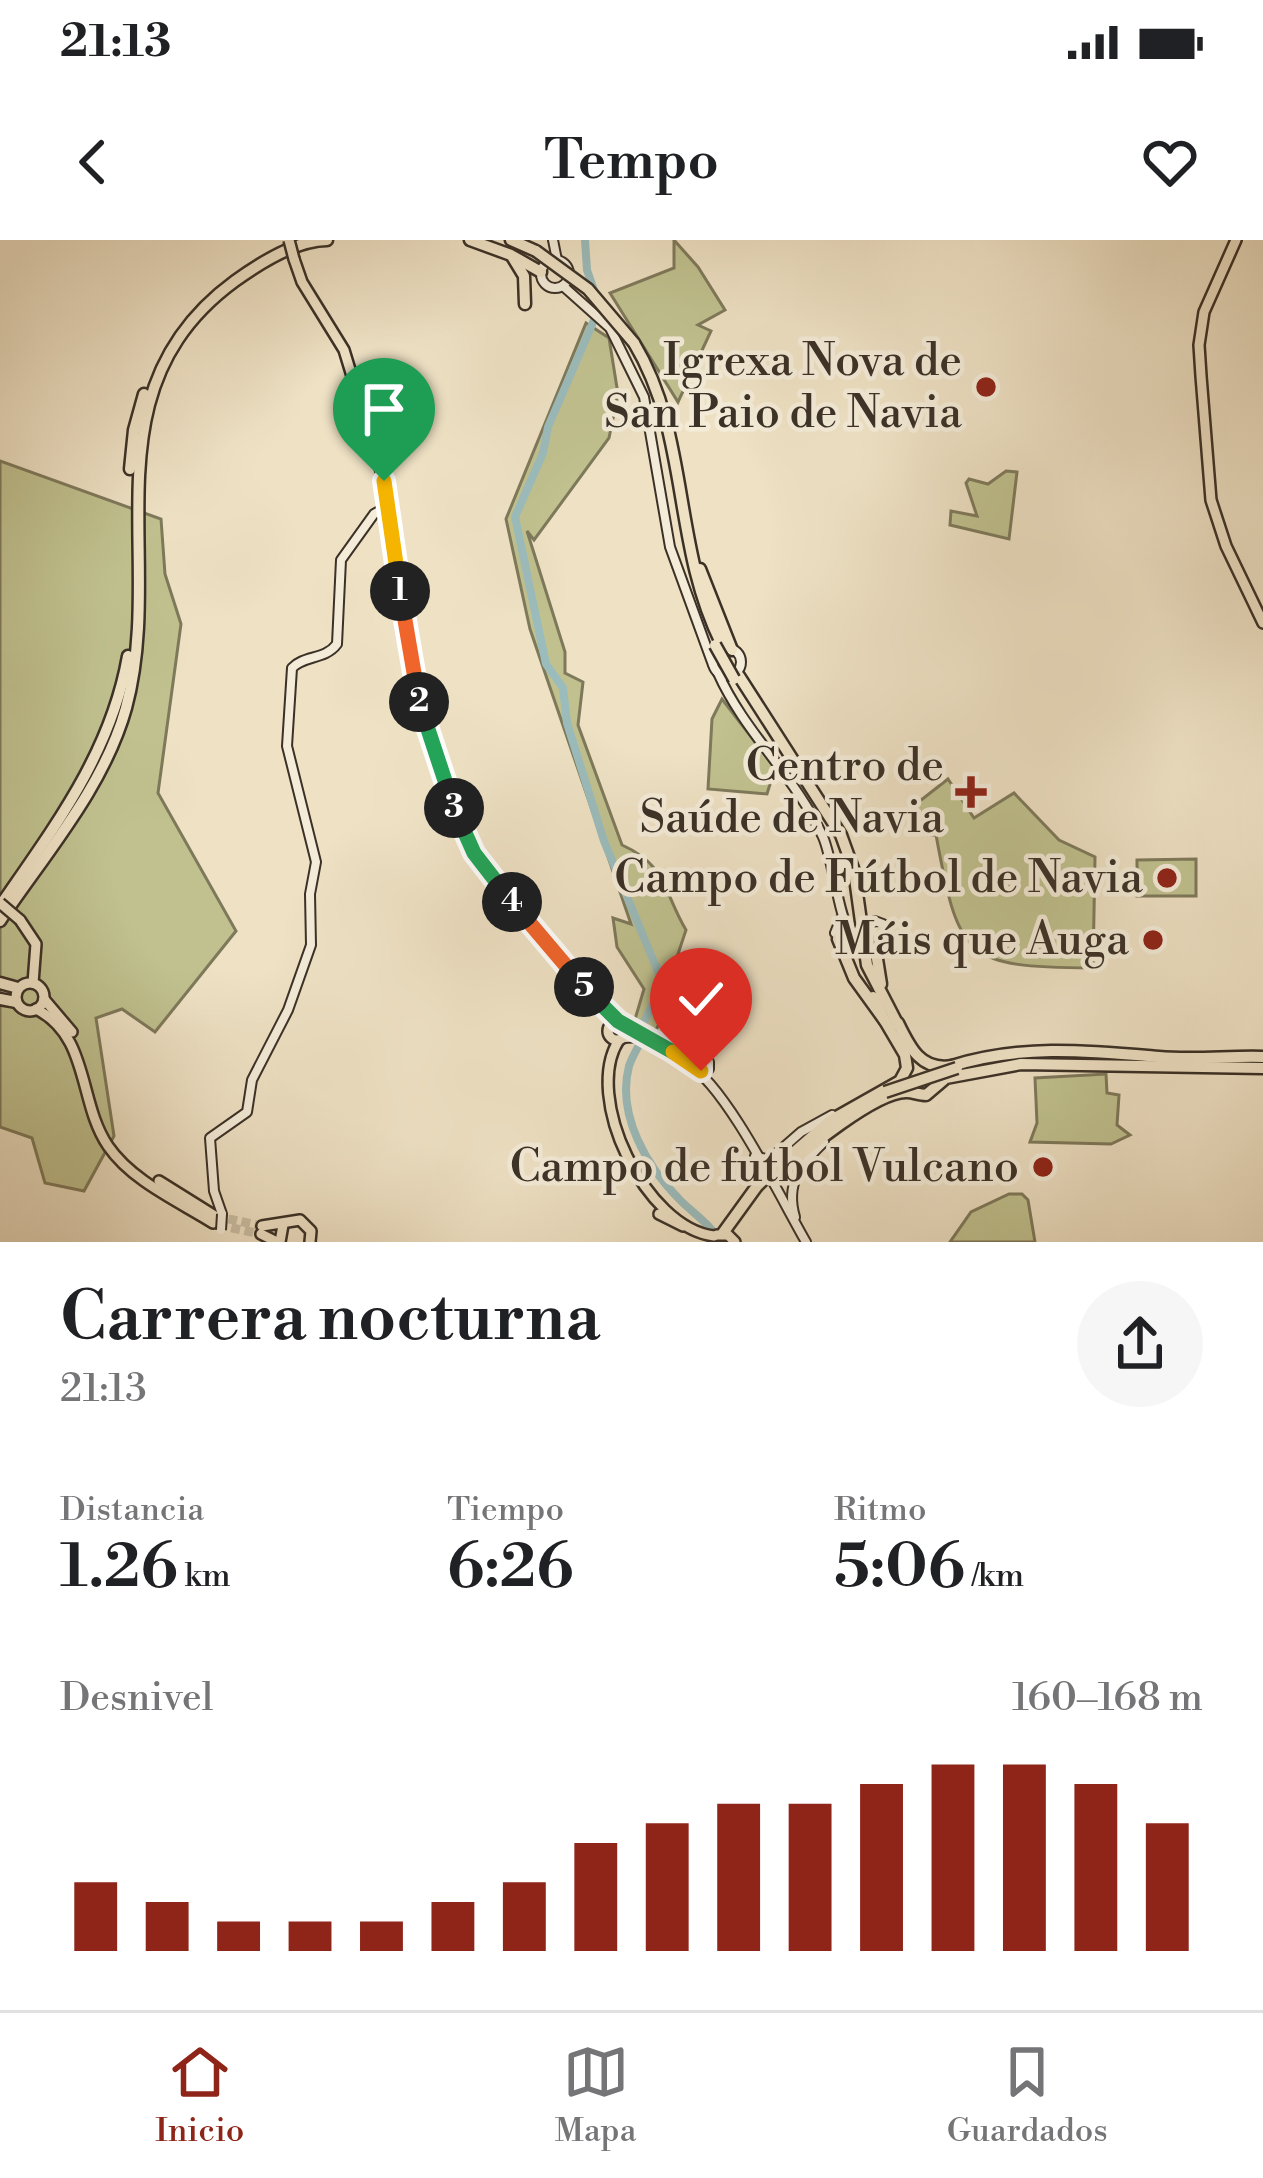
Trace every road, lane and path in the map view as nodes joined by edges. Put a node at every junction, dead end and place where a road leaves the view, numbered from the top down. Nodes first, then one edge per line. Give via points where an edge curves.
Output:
1 (294, 240) edge
2 (322, 240) edge
3 (470, 240) edge
4 (493, 240) edge
5 (511, 240) edge
6 (1238, 240) edge
7 (538, 245) edge
8 (511, 255) junction
9 (555, 260) junction
10 (541, 272) junction
11 (563, 286) junction
12 (525, 304) dead end
13 (185, 325) junction
14 (631, 345) junction
15 (388, 506) junction
16 (134, 514) junction
17 (1263, 620) edge
18 (718, 647) junction
19 (728, 674) junction
20 (108, 757) junction
21 (0, 903) edge
22 (0, 921) edge
23 (843, 930) joint
24 (0, 931) edge
25 (880, 932) dead end
26 (0, 982) edge
27 (33, 982) junction
28 (17, 995) junction
29 (0, 999) edge
30 (44, 999) junction
31 (36, 1009) junction
32 (892, 1023) junction
33 (617, 1031) junction
34 (1195, 1057) junction
35 (683, 1060) junction
36 (1092, 1060) junction
37 (1177, 1063) junction
38 (928, 1065) junction
39 (1263, 1065) edge
40 (955, 1068) junction
41 (937, 1084) junction
42 (900, 1086) junction
43 (714, 1090) junction
44 (865, 1104) junction
45 (755, 1156) junction
46 (777, 1171) junction
47 (659, 1214) dead end
48 (218, 1221) junction
49 (795, 1224) junction
50 (283, 1225) junction
51 (683, 1226) junction
52 (717, 1239) edge
53 (223, 1242) edge
54 (279, 1242) edge
55 (310, 1242) edge
56 (806, 1242) edge

1 - 13 highway via 217,287
1 - 15 main road, bridge via 309,294 344,350
2 - 13 highway via 247,273
3 - 8 highway
4 - 7 highway
5 - 7 highway
6 - 17 main road via 1211,301 1202,358 1215,501
7 - 9 highway
7 - 9 main road
7 - 14 highway, bridge
8 - 10 highway
8 - 12 highway via 524,276
9 - 10 main road
9 - 11 main road via 568,269
10 - 11 main road via 546,285
11 - 18 main road via 608,325 646,404 670,547
13 - 16 highway via 144,418
14 - 18 highway via 658,413 684,562
14 - 18 highway via 659,394 691,561
15 - 33 main road via 423,719 466,838
15 - 48 main road via 341,560 337,644 292,668 287,746 316,862 310,949 247,1112 210,1138
16 - 20 highway via 138,639
16 - 21 highway via 131,632 114,718 80,790
18 - 19 highway, bridge
18 - 19 main road
19 - 23 main road via 821,832
19 - 32 highway via 841,852 861,966
19 - 32 highway via 805,776 849,855 867,965
20 - 22 highway
20 - 24 highway
21 - 27 main road, bridge via 36,944
23 - 32 highway via 861,991
25 - 32 highway via 879,980
26 - 28 highway
27 - 28 main road
27 - 30 main road
28 - 29 highway
28 - 31 main road via 26,1010
30 - 31 main road
30 - 48 main road via 79,1046 115,1144
31 - 48 main road via 68,1037 94,1119 116,1155
32 - 38 highway
32 - 42 highway via 905,1055
33 - 35 main road via 642,1035
33 - 51 main road via 610,1121 646,1196
33 - 52 main road via 610,1075 626,1156 665,1208
34 - 37 highway
34 - 39 highway
34 - 40 highway via 1027,1051
35 - 43 main road
35 - 43 main road via 704,1067
36 - 37 highway
36 - 40 highway
36 - 41 highway via 1000,1066
37 - 39 highway
38 - 40 highway
38 - 41 highway
38 - 42 highway
40 - 46 highway, bridge via 872,1102
41 - 42 highway via 926,1095
42 - 44 highway
43 - 45 main road
44 - 45 main road via 800,1132 773,1158
44 - 46 highway via 808,1138
44 - 49 main road via 800,1166 791,1191
45 - 49 main road
46 - 52 highway, bridge
47 - 51 main road
48 - 53 main road
49 - 56 main road
50 - 54 main road
50 - 54 main road via 261,1230
50 - 55 main road via 304,1223
51 - 52 main road

